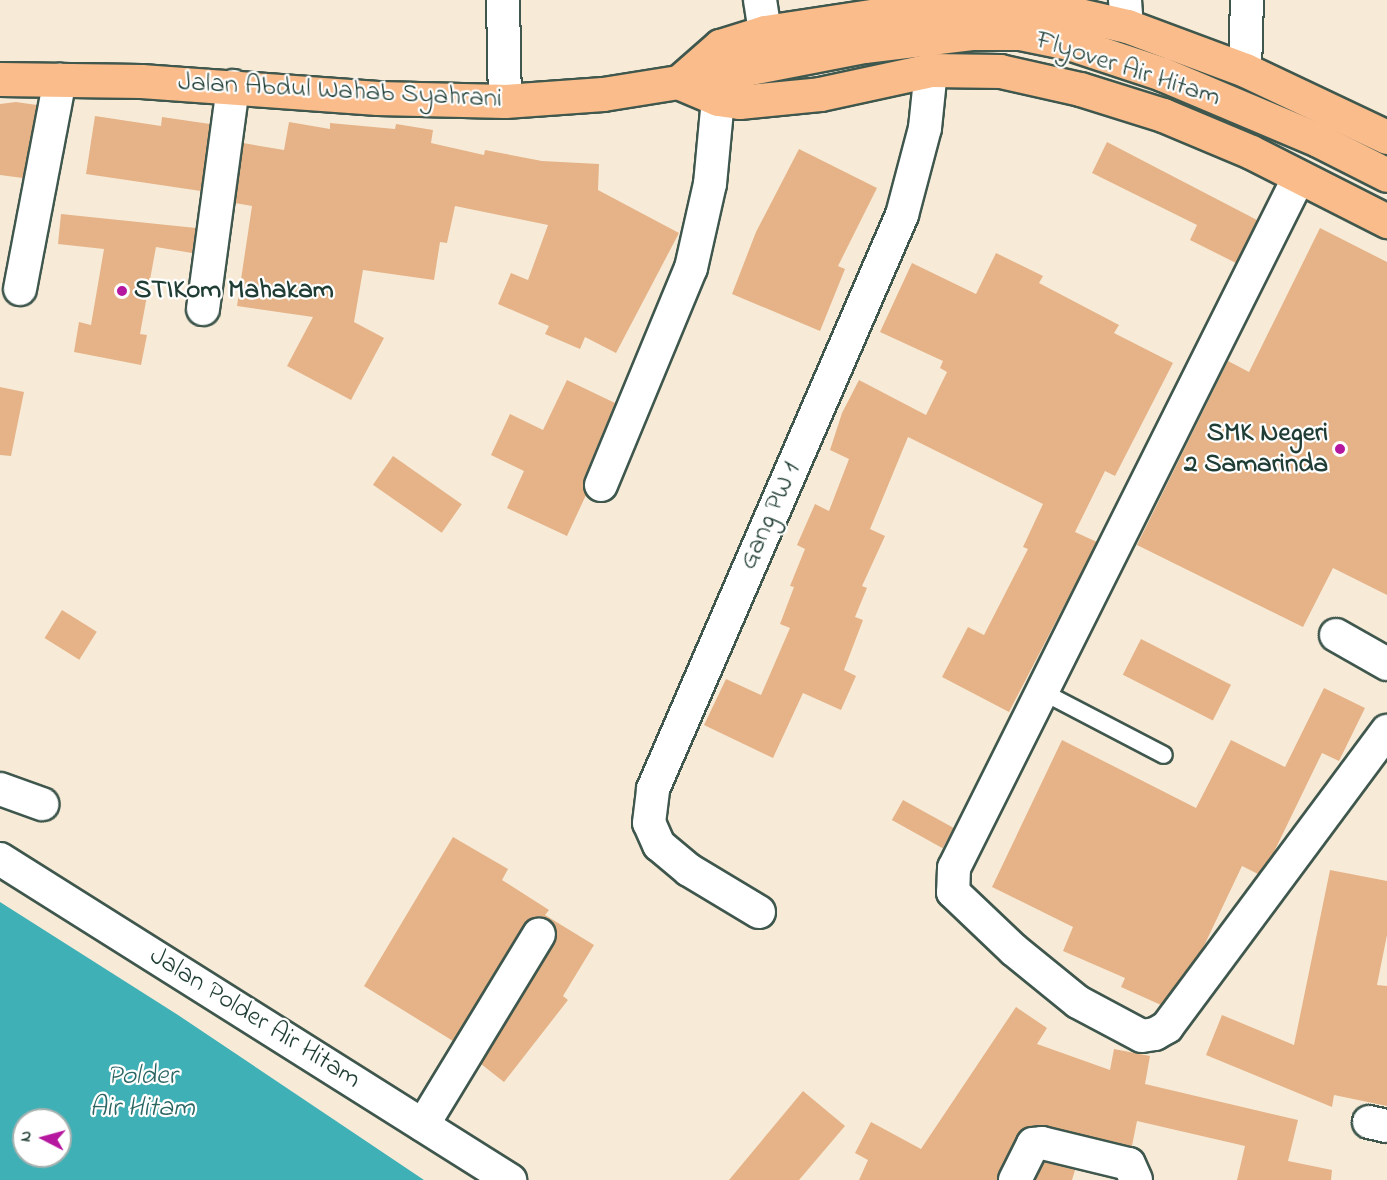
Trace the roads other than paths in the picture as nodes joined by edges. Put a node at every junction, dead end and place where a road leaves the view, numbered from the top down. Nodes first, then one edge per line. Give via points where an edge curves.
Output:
1 (503, 0) edge
2 (760, 0) edge
3 (1247, 0) edge
4 (1126, 13) edge
5 (765, 32) junction
6 (931, 70) junction
7 (1245, 70) junction
8 (0, 79) edge
9 (60, 80) junction
10 (233, 86) junction
11 (700, 86) junction
12 (505, 101) junction
13 (1387, 137) edge
14 (1387, 175) edge
15 (1299, 177) junction
16 (1387, 221) edge
17 (20, 289) dead end
18 (203, 309) dead end
19 (600, 485) dead end
20 (1336, 635) dead end
21 (1387, 664) edge
22 (1043, 692) junction
23 (1387, 731) edge
24 (1164, 755) dead end
25 (0, 789) edge
26 (42, 804) dead end
27 (0, 859) edge
28 (759, 912) dead end
29 (539, 934) dead end
30 (423, 1125) junction
31 (510, 1180) edge
32 (1015, 1180) edge
33 (1136, 1180) edge

1 - 12 street
2 - 5 street
3 - 7 street
4 - 5 highway via 1026,3 923,8
4 - 7 highway
5 - 11 highway via 720,46
6 - 11 highway, Jalan Abdul Wahab Syahrani via 820,94 740,102
6 - 15 highway, Jalan Abdul Wahab Syahrani via 999,71 1080,89 1163,115
6 - 28 street, Gang PW 1 via 925,128 902,215 653,789 649,824 659,845 689,870
7 - 13 highway
8 - 9 highway, Jalan Abdul Wahab Syahrani
9 - 10 highway, Jalan Abdul Wahab Syahrani
9 - 17 street
10 - 12 highway, Jalan Abdul Wahab Syahrani via 377,98
10 - 18 street
11 - 12 highway, Jalan Abdul Wahab Syahrani
11 - 14 highway, Flyover Air Hitam via 864,46 971,33 1020,33 1069,43 1162,74 1318,140
11 - 19 street via 708,195 691,268
15 - 16 highway, Jalan Abdul Wahab Syahrani
15 - 22 street
20 - 21 street
22 - 23 street via 954,868 953,892 1014,951 1078,1002 1142,1035 1167,1028
22 - 24 lane
25 - 26 street
27 - 30 street, Jalan Polder Air Hitam
29 - 30 street
30 - 31 street, Jalan Polder Air Hitam
32 - 33 street via 1033,1144 1042,1143 1129,1164

